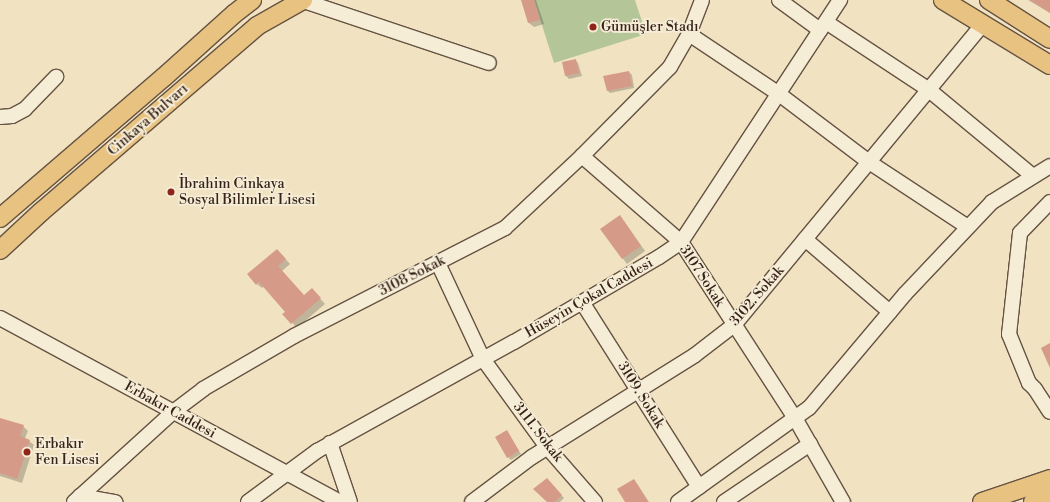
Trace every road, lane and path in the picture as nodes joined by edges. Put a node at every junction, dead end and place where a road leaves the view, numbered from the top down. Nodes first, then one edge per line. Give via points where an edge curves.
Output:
1 (252, 0) edge
2 (302, 0) edge
3 (702, 0) edge
4 (778, 0) edge
5 (840, 0) edge
6 (943, 0) edge
7 (989, 0) edge
8 (983, 24) junction
9 (823, 26) junction
10 (690, 34) junction
11 (1050, 39) edge
12 (489, 63) dead end
13 (1050, 65) edge
14 (56, 78) dead end
15 (929, 90) junction
16 (779, 94) junction
17 (0, 117) edge
18 (582, 156) junction
19 (869, 162) junction
20 (1050, 166) edge
21 (1033, 176) junction
22 (1050, 202) edge
23 (0, 218) edge
24 (968, 227) junction
25 (805, 239) junction
26 (681, 242) junction
27 (0, 250) edge
28 (438, 263) junction
29 (582, 302) junction
30 (890, 312) junction
31 (0, 318) edge
32 (734, 325) junction
33 (483, 359) junction
34 (638, 390) junction
35 (173, 412) junction
36 (1050, 412) edge
37 (795, 418) junction
38 (330, 443) junction
39 (810, 444) junction
40 (547, 447) junction
41 (286, 474) junction
42 (1050, 479) edge
43 (699, 486) junction
44 (1050, 496) edge
45 (77, 499) edge
46 (115, 502) edge
47 (248, 502) edge
48 (340, 502) edge
49 (350, 502) edge
50 (472, 502) edge
51 (595, 502) edge
52 (678, 502) edge
53 (724, 502) edge
54 (843, 502) edge
55 (982, 502) edge
56 (1033, 502) edge

1 - 23 main road, Cinkaya Bulvarı
2 - 12 street
2 - 27 main road, Cinkaya Bulvarı via 257,26
3 - 10 street, 3108 Sokak
4 - 9 street
5 - 9 street, Hüseyin Çokal Caddesi
6 - 8 main road
7 - 11 main road
8 - 13 main road
8 - 15 street, 3102. Sokak
9 - 15 street
9 - 16 street, Hüseyin Çokal Caddesi
10 - 16 street
10 - 18 street, 3108 Sokak via 670,66
14 - 17 street via 20,114
15 - 19 street, 3102. Sokak
15 - 21 street
16 - 19 street
16 - 26 street, Hüseyin Çokal Caddesi
18 - 26 street, 3107 Sokak
18 - 28 street, 3108 Sokak via 505,228
19 - 24 street
19 - 25 street, 3102. Sokak
20 - 21 street
21 - 24 street via 992,202
22 - 36 street via 1020,233 1009,334 1028,383
24 - 30 street
25 - 30 street
25 - 32 street, 3102. Sokak
26 - 29 street, Hüseyin Çokal Caddesi
26 - 32 street, 3107 Sokak
28 - 33 street, 3111. Sokak
28 - 35 street, 3108 Sokak via 294,336 203,389
29 - 33 street, Hüseyin Çokal Caddesi
29 - 34 street, 3109. Sokak
30 - 37 street via 809,408
31 - 35 street, Erbakır Caddesi
32 - 34 street, 3102. Sokak via 695,355
32 - 37 street, 3107 Sokak
33 - 38 street, Hüseyin Çokal Caddesi
33 - 40 street, 3111. Sokak
34 - 40 street, 3102. Sokak
34 - 43 street, 3109. Sokak
35 - 41 street, Erbakır Caddesi
35 - 45 street, 3108 Sokak
37 - 39 street, 3107 Sokak
37 - 43 street
38 - 41 street, Hüseyin Çokal Caddesi
38 - 49 street
39 - 53 street
39 - 54 street, 3107 Sokak
40 - 50 street, 3102. Sokak
40 - 51 street, 3111. Sokak
41 - 47 street, Hüseyin Çokal Caddesi
41 - 48 street, Erbakır Caddesi
42 - 55 main road
43 - 52 street
44 - 56 main road
45 - 46 street

